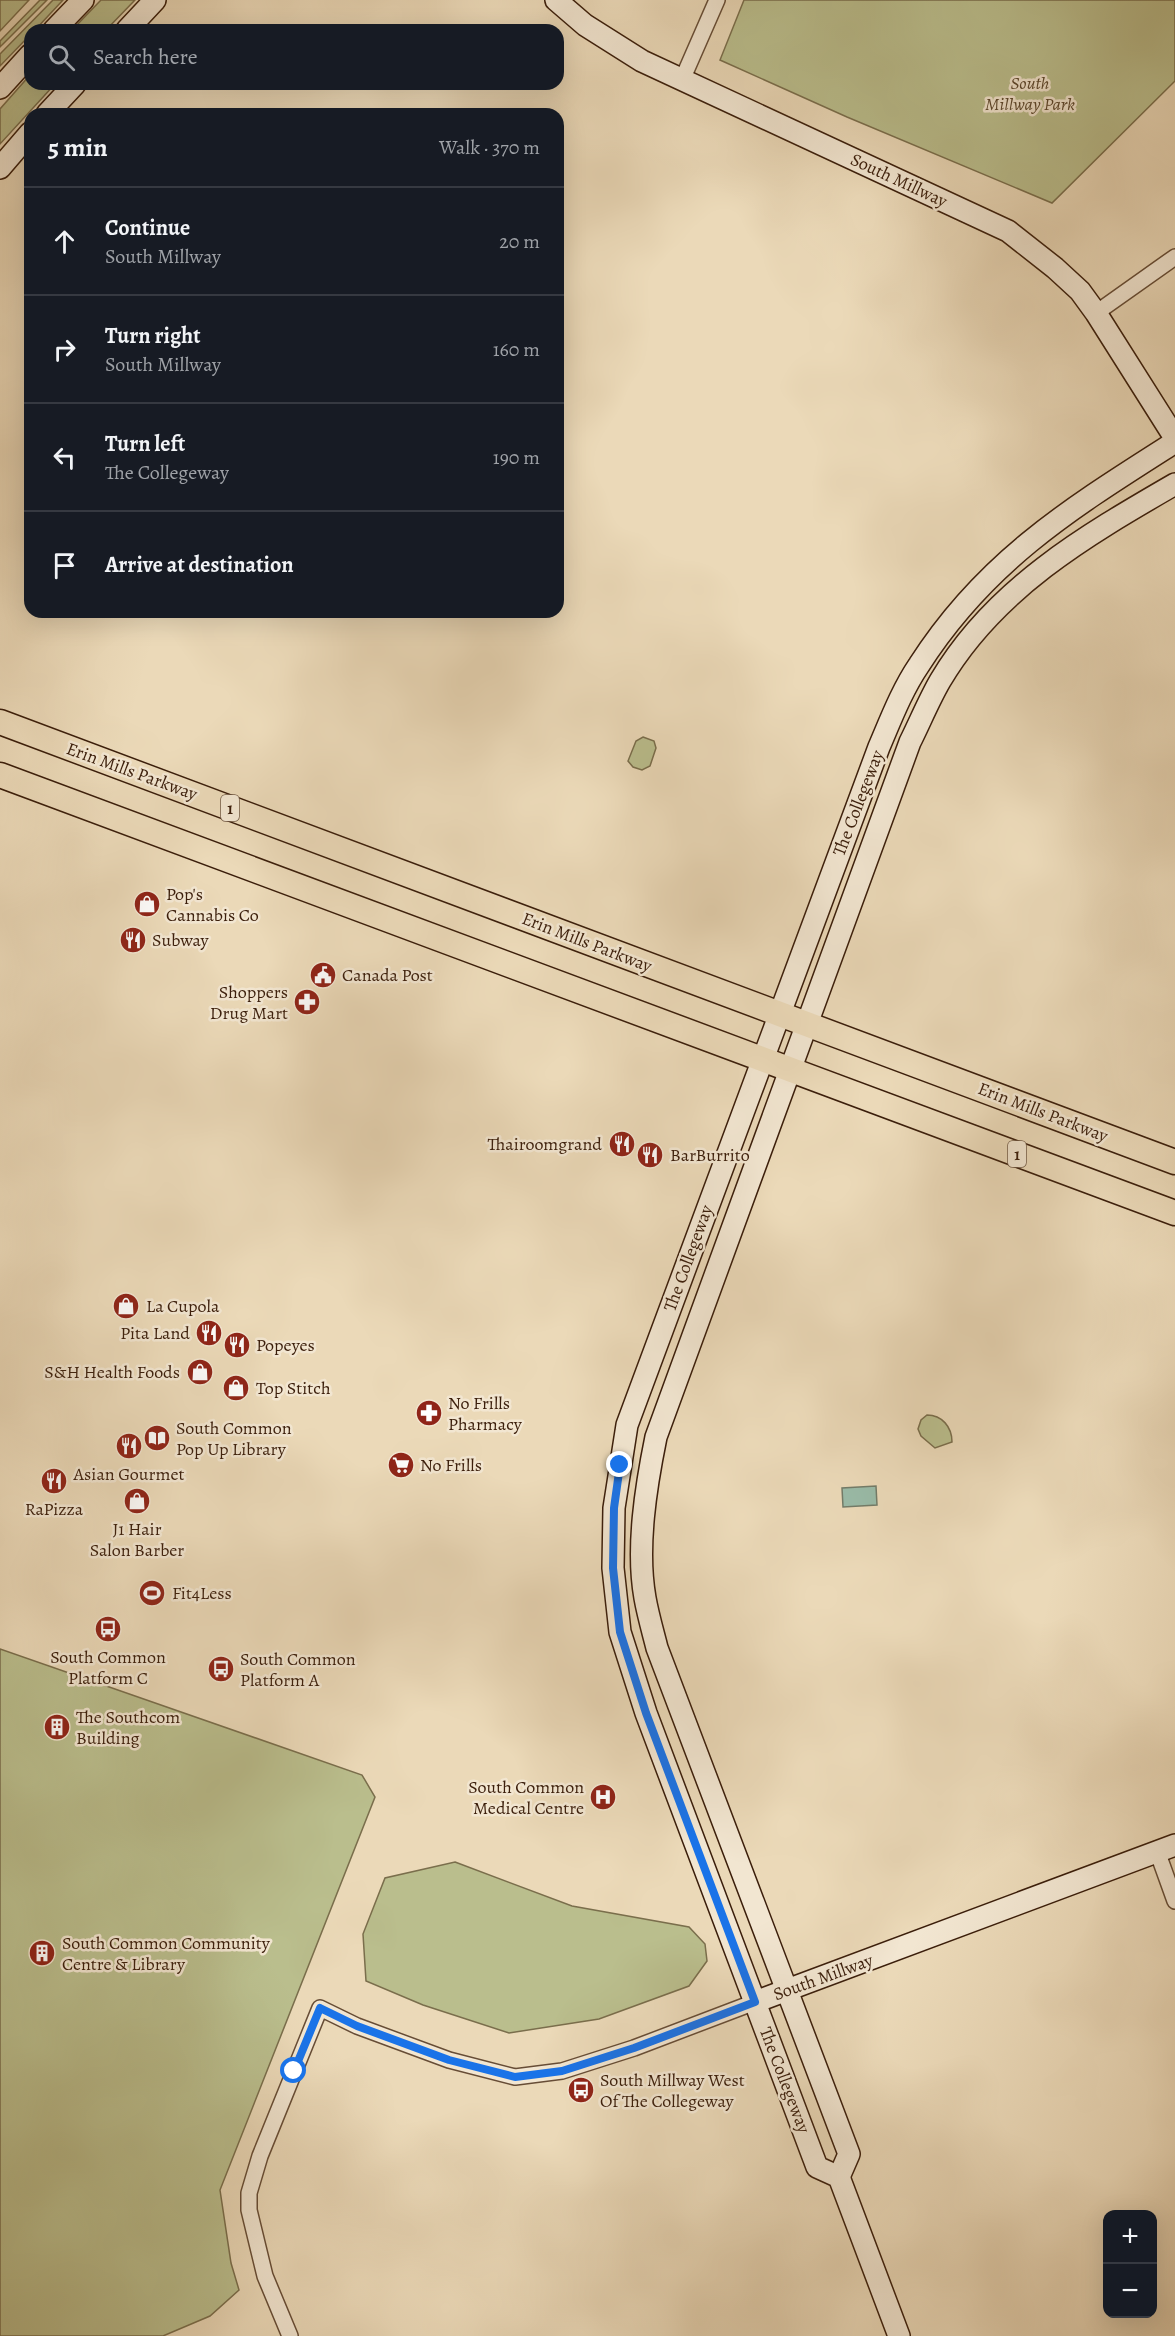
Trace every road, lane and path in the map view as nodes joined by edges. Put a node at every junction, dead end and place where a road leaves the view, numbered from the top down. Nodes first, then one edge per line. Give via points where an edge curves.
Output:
1 (83, 0) edge
2 (155, 0) edge
3 (556, 0) edge
4 (717, 0) edge
5 (60, 24) edge
6 (133, 24) edge
7 (24, 62) edge
8 (682, 80) junction
9 (0, 88) edge
10 (69, 90) edge
11 (53, 108) edge
12 (24, 140) edge
13 (0, 168) edge
14 (1175, 257) edge
15 (1096, 313) junction
16 (1175, 440) edge
17 (1175, 484) edge
18 (0, 722) edge
19 (0, 775) edge
20 (778, 1013) junction
21 (808, 1024) junction
22 (762, 1059) junction
23 (791, 1070) junction
24 (1175, 1162) edge
25 (1175, 1213) edge
26 (1166, 1848) edge
27 (1175, 1901) edge
28 (788, 1990) junction
29 (755, 2002) junction
30 (839, 2177) junction
31 (290, 2336) edge
32 (899, 2336) edge

1 - 5 street
2 - 6 street
3 - 8 street, South Millway via 613,45
4 - 8 street
7 - 9 street
8 - 15 street, South Millway via 1008,231 1080,291
10 - 11 street
12 - 13 street
14 - 15 street
15 - 16 street, South Millway
16 - 20 street, The Collegeway via 1034,536 1002,564 919,664 879,747
17 - 21 street, The Collegeway via 1091,533 1013,591 940,680 910,742
18 - 20 main road, Erin Mills Parkway / 1
19 - 22 main road, 1
20 - 21 main road, Erin Mills Parkway / 1
20 - 22 street, The Collegeway
21 - 23 street, The Collegeway
21 - 24 main road, Erin Mills Parkway / 1
22 - 23 main road, 1
22 - 29 street, The Collegeway via 627,1425 614,1508 613,1568 620,1632 642,1702
23 - 25 main road, 1
23 - 28 street, The Collegeway via 656,1437 648,1474 642,1554 645,1597 657,1648
26 - 27 street
26 - 28 street, South Millway
28 - 29 street, South Millway
28 - 30 street, The Collegeway via 849,2154
29 - 30 street, The Collegeway via 817,2167
29 - 31 street, South Millway via 562,2071 515,2077 449,2060 320,2008 249,2193 249,2210 265,2276
30 - 32 street

